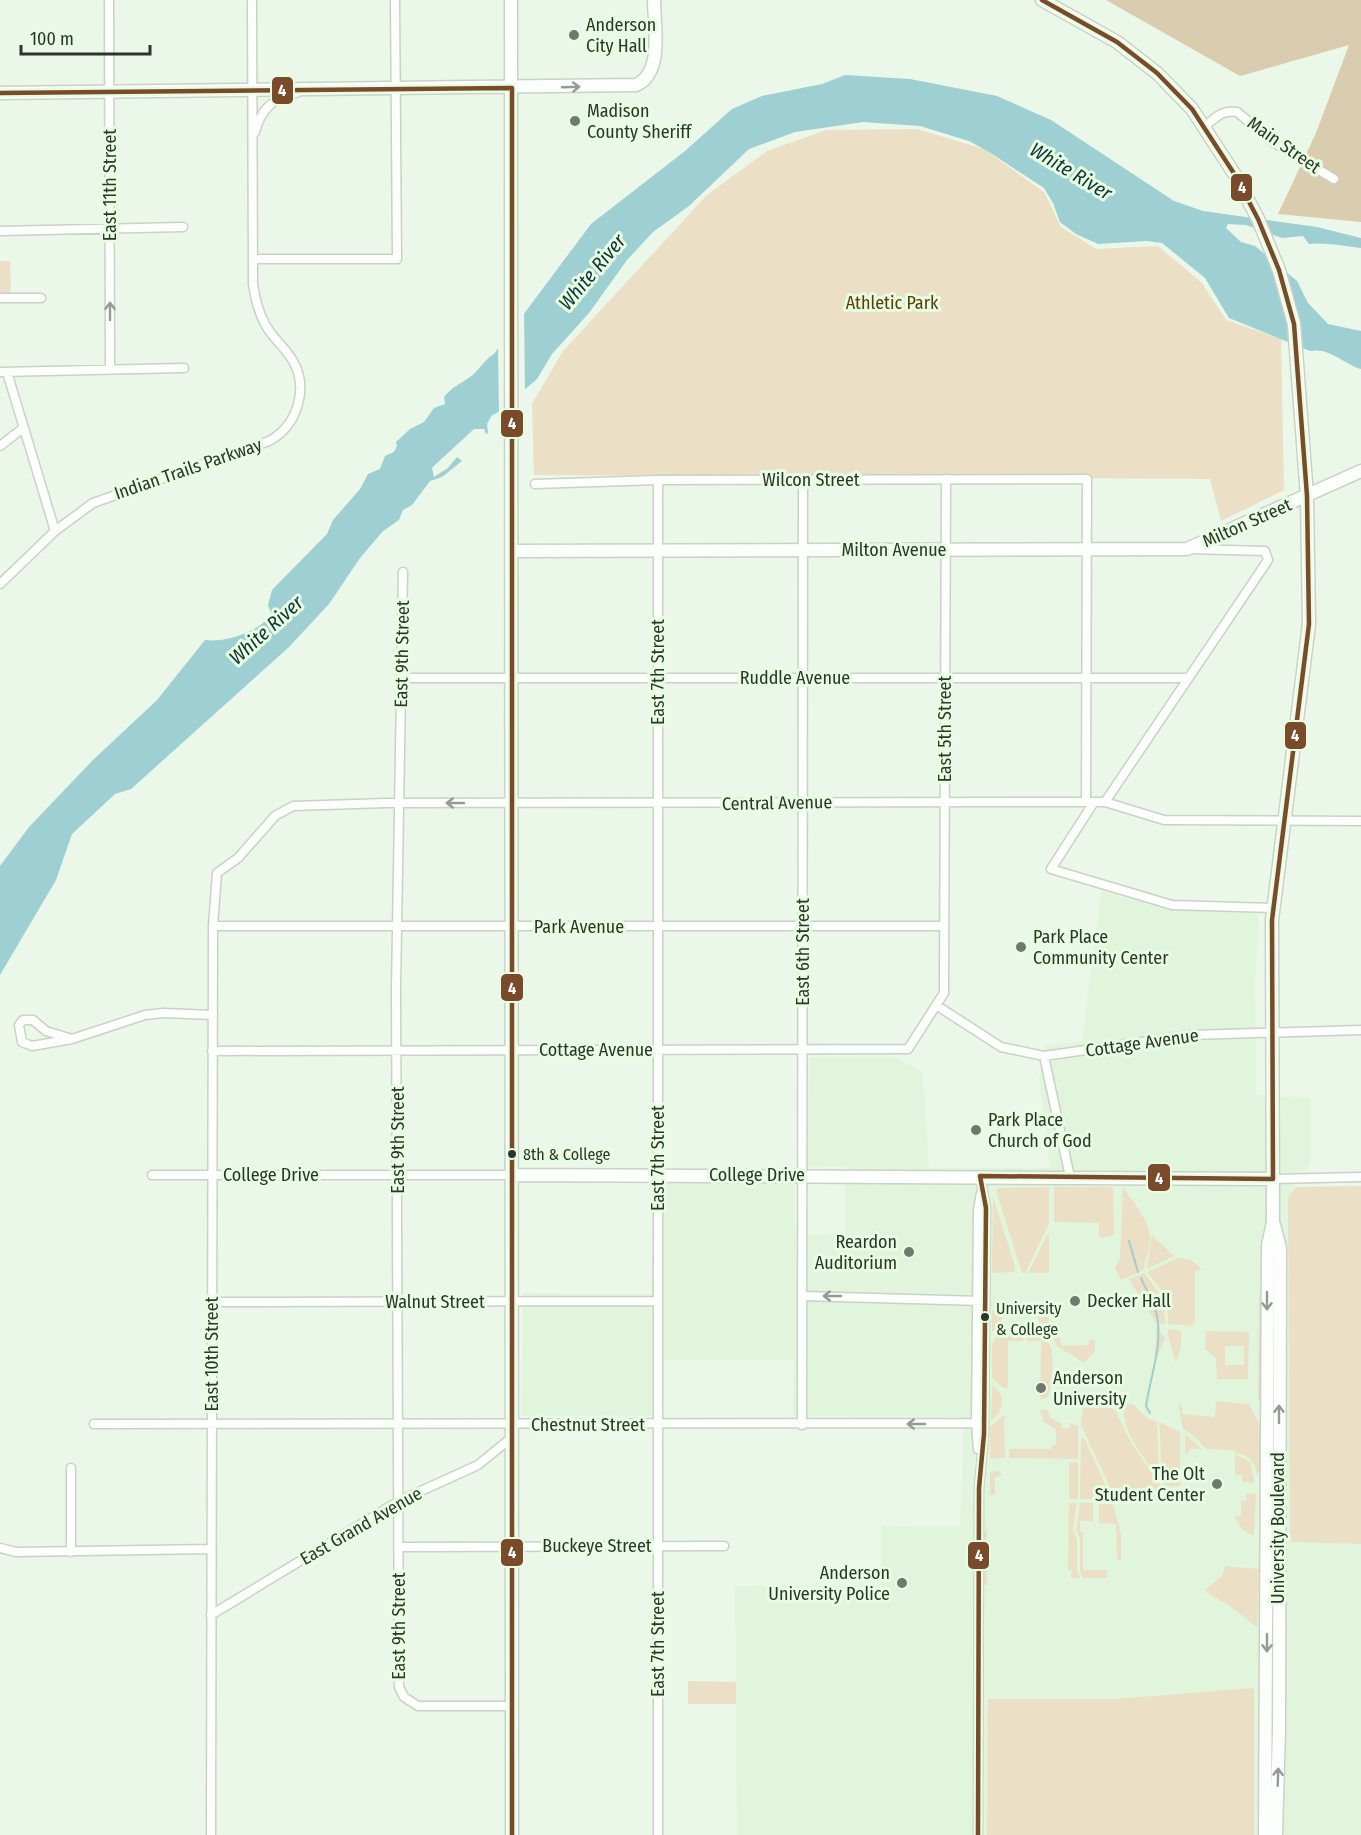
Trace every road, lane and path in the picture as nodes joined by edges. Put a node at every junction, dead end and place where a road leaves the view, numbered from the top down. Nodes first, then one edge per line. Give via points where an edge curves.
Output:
1 (109, 0) edge
2 (252, 0) edge
3 (395, 0) edge
4 (511, 0) edge
5 (654, 0) edge
6 (1042, 0) edge
7 (396, 89) junction
8 (253, 90) junction
9 (309, 90) junction
10 (109, 92) junction
11 (0, 93) edge
12 (512, 94) junction
13 (1204, 127) junction
14 (252, 151) junction
15 (1334, 179) dead end
16 (183, 227) dead end
17 (110, 228) junction
18 (0, 231) edge
19 (253, 259) junction
20 (0, 298) edge
21 (41, 298) dead end
22 (184, 368) dead end
23 (110, 369) junction
24 (3, 372) edge
25 (22, 429) junction
26 (0, 446) edge
27 (1361, 471) edge
28 (946, 479) junction
29 (658, 480) junction
30 (803, 480) junction
31 (535, 484) dead end
32 (1307, 496) junction
33 (55, 531) junction
34 (1187, 549) junction
35 (803, 550) junction
36 (946, 550) junction
37 (1087, 550) junction
38 (512, 551) junction
39 (658, 551) junction
40 (403, 572) dead end
41 (0, 584) edge
42 (401, 678) junction
43 (511, 678) junction
44 (658, 678) junction
45 (803, 678) junction
46 (945, 678) junction
47 (1086, 678) junction
48 (1188, 678) junction
49 (945, 801) junction
50 (1090, 802) junction
51 (1105, 802) junction
52 (399, 803) junction
53 (511, 803) junction
54 (658, 803) junction
55 (803, 803) junction
56 (1284, 819) junction
57 (1361, 821) edge
58 (217, 873) joint
59 (1273, 908) junction
60 (803, 925) junction
61 (213, 926) junction
62 (658, 926) junction
63 (944, 926) junction
64 (398, 927) junction
65 (511, 927) junction
66 (936, 1005) junction
67 (213, 1015) junction
68 (1361, 1030) edge
69 (1270, 1031) junction
70 (72, 1039) junction
71 (398, 1050) junction
72 (511, 1050) junction
73 (658, 1050) junction
74 (803, 1050) junction
75 (212, 1051) junction
76 (1044, 1056) junction
77 (152, 1175) dead end
78 (212, 1175) junction
79 (398, 1175) junction
80 (512, 1175) junction
81 (658, 1175) junction
82 (802, 1175) junction
83 (980, 1176) junction
84 (1070, 1177) junction
85 (1361, 1177) edge
86 (1273, 1179) junction
87 (802, 1296) junction
88 (658, 1301) junction
89 (981, 1301) junction
90 (212, 1302) junction
91 (397, 1302) junction
92 (512, 1302) junction
93 (974, 1423) dead end
94 (94, 1424) dead end
95 (399, 1425) junction
96 (511, 1425) junction
97 (658, 1425) junction
98 (802, 1425) junction
99 (212, 1426) junction
100 (511, 1438) junction
101 (71, 1468) dead end
102 (399, 1501) junction
103 (658, 1546) junction
104 (724, 1546) dead end
105 (399, 1547) junction
106 (512, 1547) junction
107 (0, 1548) edge
108 (211, 1549) junction
109 (71, 1552) junction
110 (1272, 1555) junction
111 (211, 1615) junction
112 (510, 1706) junction
113 (211, 1835) edge
114 (512, 1835) edge
115 (658, 1835) edge
116 (978, 1835) edge
117 (1265, 1835) edge
118 (1276, 1835) edge

1 - 10 street, East 11th Street
2 - 8 street
3 - 7 street
4 - 12 main road
12 -> 5 main road via 636,85 647,79 653,65
6 - 13 main road, University Boulevard via 1117,42 1157,73
7 - 9 main road
7 - 12 main road
7 - 19 street via 396,259
8 - 9 main road
8 - 10 main road
8 - 14 street
9 - 14 street via 278,98 265,108 256,126
10 - 11 main road
10 - 17 street, East 11th Street
12 - 38 main road
13 - 15 street, Main Street via 1219,114 1237,111 1274,142
13 - 32 main road, University Boulevard via 1258,219 1280,270 1294,324
14 - 19 street, Indian Trails Parkway
16 - 17 street
17 - 18 street
23 -> 17 street, East 11th Street
19 - 33 street, Indian Trails Parkway via 258,309 265,326 293,360 300,380 300,398 288,426 269,441 110,495 80,511
20 - 21 street
22 - 23 street
23 - 24 street
24 - 25 street
25 - 26 street
25 - 33 street
27 - 32 main road, Milton Street
28 - 30 street, Wilcon Street
28 - 36 street, East 5th Street
28 - 37 street, Wilcon Street via 1087,479
29 - 30 street, Wilcon Street
29 - 31 street, Wilcon Street
29 - 39 street, East 7th Street
30 - 35 street, East 6th Street
32 - 34 main road, Milton Street
32 - 56 main road, University Boulevard via 1309,624
33 - 41 street, Indian Trails Parkway
34 - 37 main road, Milton Avenue
34 - 48 street, Milton Avenue via 1265,551 1268,560
35 - 36 main road, Milton Avenue
35 - 39 main road, Milton Avenue
35 - 45 street, East 6th Street
36 - 37 main road, Milton Avenue
36 - 46 street, East 5th Street
37 - 47 street
38 - 39 main road, Milton Avenue
38 - 43 main road
39 - 44 street, East 7th Street
40 - 42 street, East 9th Street
42 - 43 street, Ruddle Avenue
42 - 52 street, East 9th Street
43 - 44 street, Ruddle Avenue
43 - 53 main road
44 - 45 street, Ruddle Avenue
44 - 54 street, East 7th Street
45 - 46 street, Ruddle Avenue
45 - 55 street, East 6th Street
46 - 47 street, Ruddle Avenue
46 - 49 street, East 5th Street
47 - 48 street, Ruddle Avenue
47 - 50 street
48 - 51 street
49 - 50 street, Central Avenue
49 - 55 street, Central Avenue
49 - 63 street, East 5th Street
50 - 51 street, Central Avenue
50 - 59 street via 1051,869 1172,905
51 - 56 street, Central Avenue via 1164,819
53 -> 52 street, Central Avenue
52 - 58 street, Central Avenue via 285,808 238,858
52 - 64 street, East 9th Street
53 - 54 street, Central Avenue
53 - 65 main road
54 - 55 street, Central Avenue
54 - 62 street, East 7th Street
55 - 60 street, East 6th Street
56 - 57 street, Central Avenue
56 - 59 main road, University Boulevard
58 - 61 street, East 10th Street
59 - 69 main road, University Boulevard
60 - 62 street, Park Avenue
60 - 63 street, Park Avenue
60 - 74 street, East 6th Street
61 - 64 street, Park Avenue
61 - 67 street, East 10th Street
62 - 65 street, Park Avenue
62 - 73 street, East 7th Street
63 - 66 street, East 5th Street via 944,993
64 - 65 street, Park Avenue
64 - 71 street, East 9th Street
65 - 72 main road
66 - 74 street, Cottage Avenue via 908,1050
66 - 76 street, Cottage Avenue via 1001,1047
67 - 70 street via 145,1015
67 - 75 street, East 10th Street
68 - 69 street, Cottage Avenue
69 - 76 street, Cottage Avenue via 1191,1035
69 - 86 main road, University Boulevard
70 - 70 street via 46,1031 33,1020 23,1020 19,1025 22,1042 32,1046
71 - 72 street, Cottage Avenue
71 - 75 street, Cottage Avenue
71 - 79 street, East 9th Street
72 - 73 street, Cottage Avenue
72 - 80 main road
73 - 74 street, Cottage Avenue
73 - 81 street, East 7th Street
74 - 82 street, East 6th Street
75 - 78 street, East 10th Street
76 - 84 street
77 - 78 street, College Drive
78 - 79 street, College Drive
78 - 90 street, East 10th Street
79 - 80 street, College Drive
79 - 91 street, East 9th Street
80 - 81 main road, College Drive
80 - 92 main road
81 - 82 main road, College Drive
81 - 88 street, East 7th Street
82 - 83 main road, College Drive
82 - 87 street, East 6th Street
83 - 84 main road, College Drive
83 - 89 street via 986,1208
84 - 86 main road, College Drive
85 - 86 street, College Drive
86 - 110 main road, University Boulevard via 1273,1222 1280,1248 1274,1279
89 -> 87 street
87 - 98 street, East 6th Street
88 - 92 street, Walnut Street
88 - 97 street, East 7th Street
89 - 116 street via 984,1434 979,1488
90 - 91 street, Walnut Street
90 - 99 street, East 10th Street
91 - 92 street, Walnut Street
91 - 95 street, East 9th Street
92 - 96 main road
93 -> 98 street, Chestnut Street
94 - 99 street, Chestnut Street
95 - 96 street, Chestnut Street
95 - 99 street, Chestnut Street
95 - 102 street, East 9th Street
96 - 97 street, Chestnut Street
96 - 100 main road
97 - 98 street, Chestnut Street
97 - 103 street, East 7th Street
99 - 108 street, East 10th Street
100 - 102 street, East Grand Avenue via 478,1465
100 - 106 main road
101 - 109 street
102 - 105 street, East 9th Street
102 - 111 street, East Grand Avenue
103 - 104 street, Buckeye Street
103 - 106 street, Buckeye Street
103 - 115 street, East 7th Street
105 - 106 street, Buckeye Street
105 - 112 street, East 9th Street via 399,1687 411,1703 423,1706
106 - 112 main road
107 - 109 street via 16,1552
108 - 109 street
108 - 111 street, East 10th Street
110 -> 117 main road, University Boulevard
118 -> 110 main road, University Boulevard via 1279,1729
111 - 113 street, East 10th Street
112 - 114 main road

